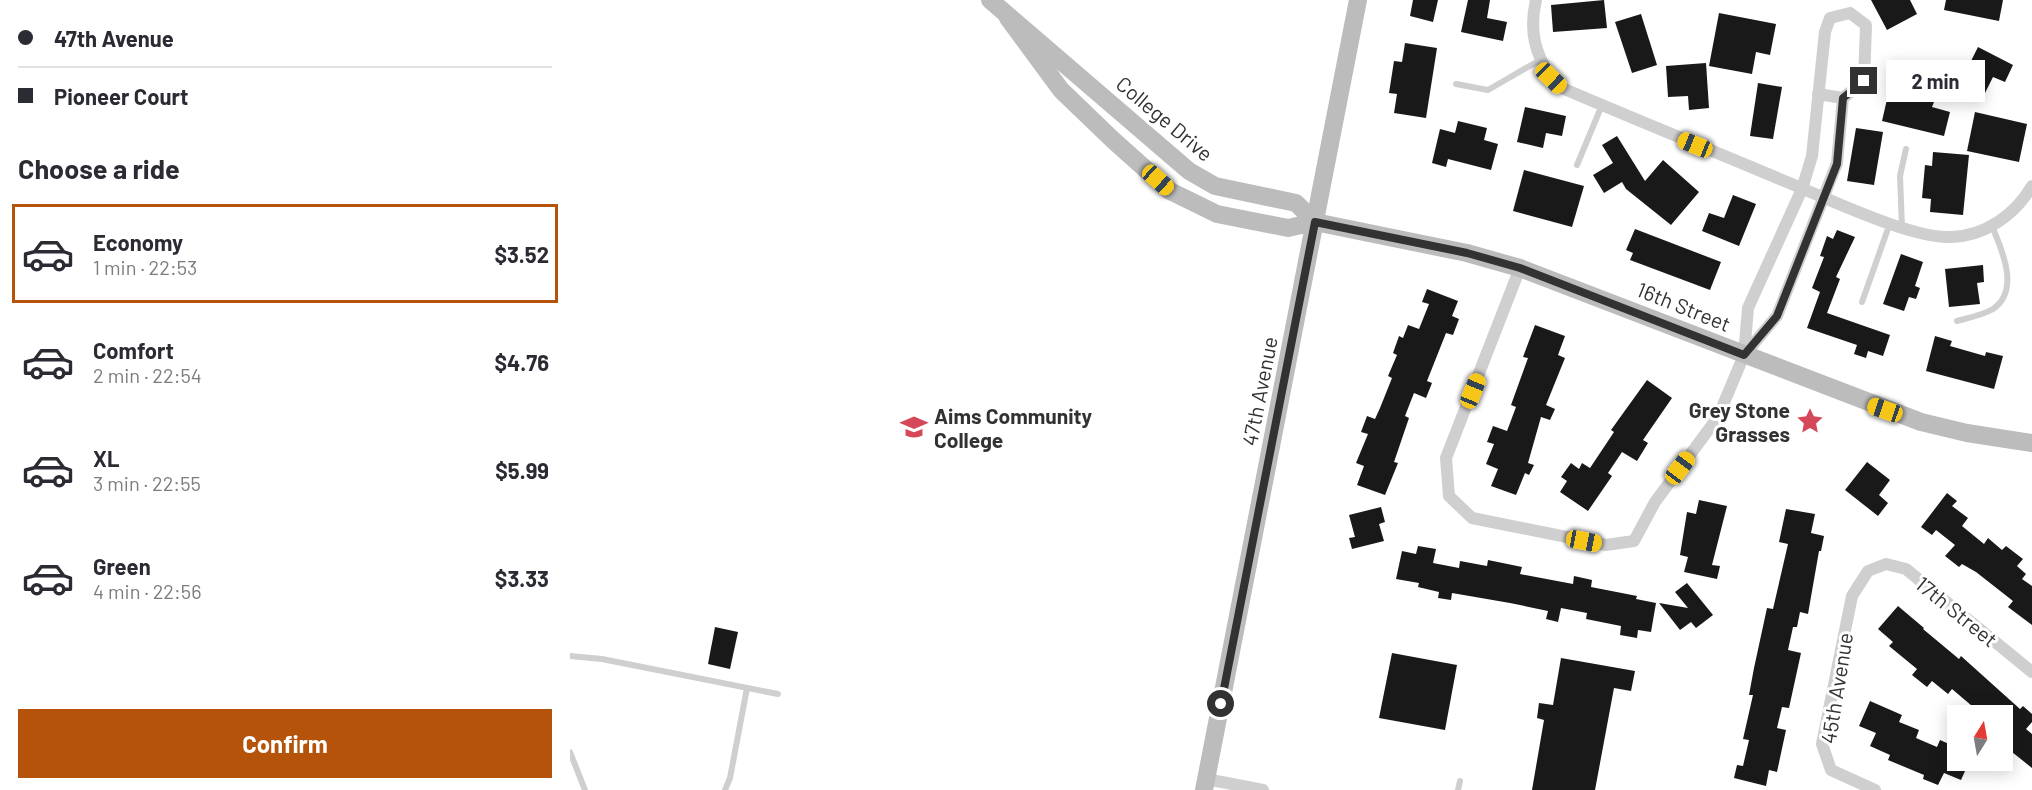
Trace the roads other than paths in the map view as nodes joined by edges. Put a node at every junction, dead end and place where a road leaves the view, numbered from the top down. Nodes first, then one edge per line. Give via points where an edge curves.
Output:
1 (990, 0) edge
2 (1358, 0) edge
3 (1536, 0) edge
4 (1008, 18) junction
5 (1540, 60) junction
6 (1456, 84) dead end
7 (1818, 94) junction
8 (1843, 98) junction
9 (1602, 105) junction
10 (1906, 149) dead end
11 (1576, 165) dead end
12 (2032, 186) edge
13 (1802, 189) junction
14 (1822, 198) junction
15 (1315, 222) junction
16 (1896, 225) junction
17 (1992, 226) junction
18 (1520, 268) junction
19 (1862, 302) dead end
20 (1957, 321) dead end
21 (1744, 355) junction
22 (2032, 443) edge
23 (1876, 568) joint
24 (570, 656) edge
25 (2032, 672) edge
26 (747, 688) junction
27 (778, 694) dead end
28 (570, 752) edge
29 (1460, 781) dead end
30 (1205, 784) edge
31 (585, 790) edge
32 (725, 790) edge
33 (1263, 790) edge
34 (1458, 790) edge
35 (1875, 790) edge

1 - 4 main road, College Drive
2 - 15 main road, 47th Avenue
3 - 5 street via 1532,19
4 - 15 main road, College Drive via 1189,171 1215,186 1296,203
4 - 15 main road, College Drive via 1061,90 1170,191 1217,214 1288,228
5 - 6 lane via 1488,90
5 - 9 street via 1562,88
7 - 8 street
7 - 8 street via 1830,18 1850,13 1866,25 1864,81
7 - 13 street via 1812,156
8 - 14 street via 1837,164
9 - 11 lane
9 - 13 street
10 - 16 lane
12 - 17 street via 2008,216
13 - 14 street
13 - 21 street via 1748,308
14 - 16 street
14 - 21 street via 1777,316
15 - 18 main road, 16th Street via 1467,253
15 - 30 main road, 47th Avenue
16 - 17 street via 1927,236 1950,237
16 - 19 lane
17 - 20 lane via 2006,262 2006,285 2001,300 1994,308
18 - 21 main road, 16th Street
18 - 21 street via 1446,458 1449,496 1472,518 1606,545 1634,541 1655,502 1718,417
21 - 22 main road, 16th Street via 1921,423
23 - 25 street, 17th Street via 1886,564 1906,568
23 - 35 street, 45th Avenue via 1868,571 1852,596 1822,744 1831,770
24 - 26 lane
26 - 27 lane
26 - 32 lane
28 - 31 lane
29 - 34 lane
30 - 33 street

